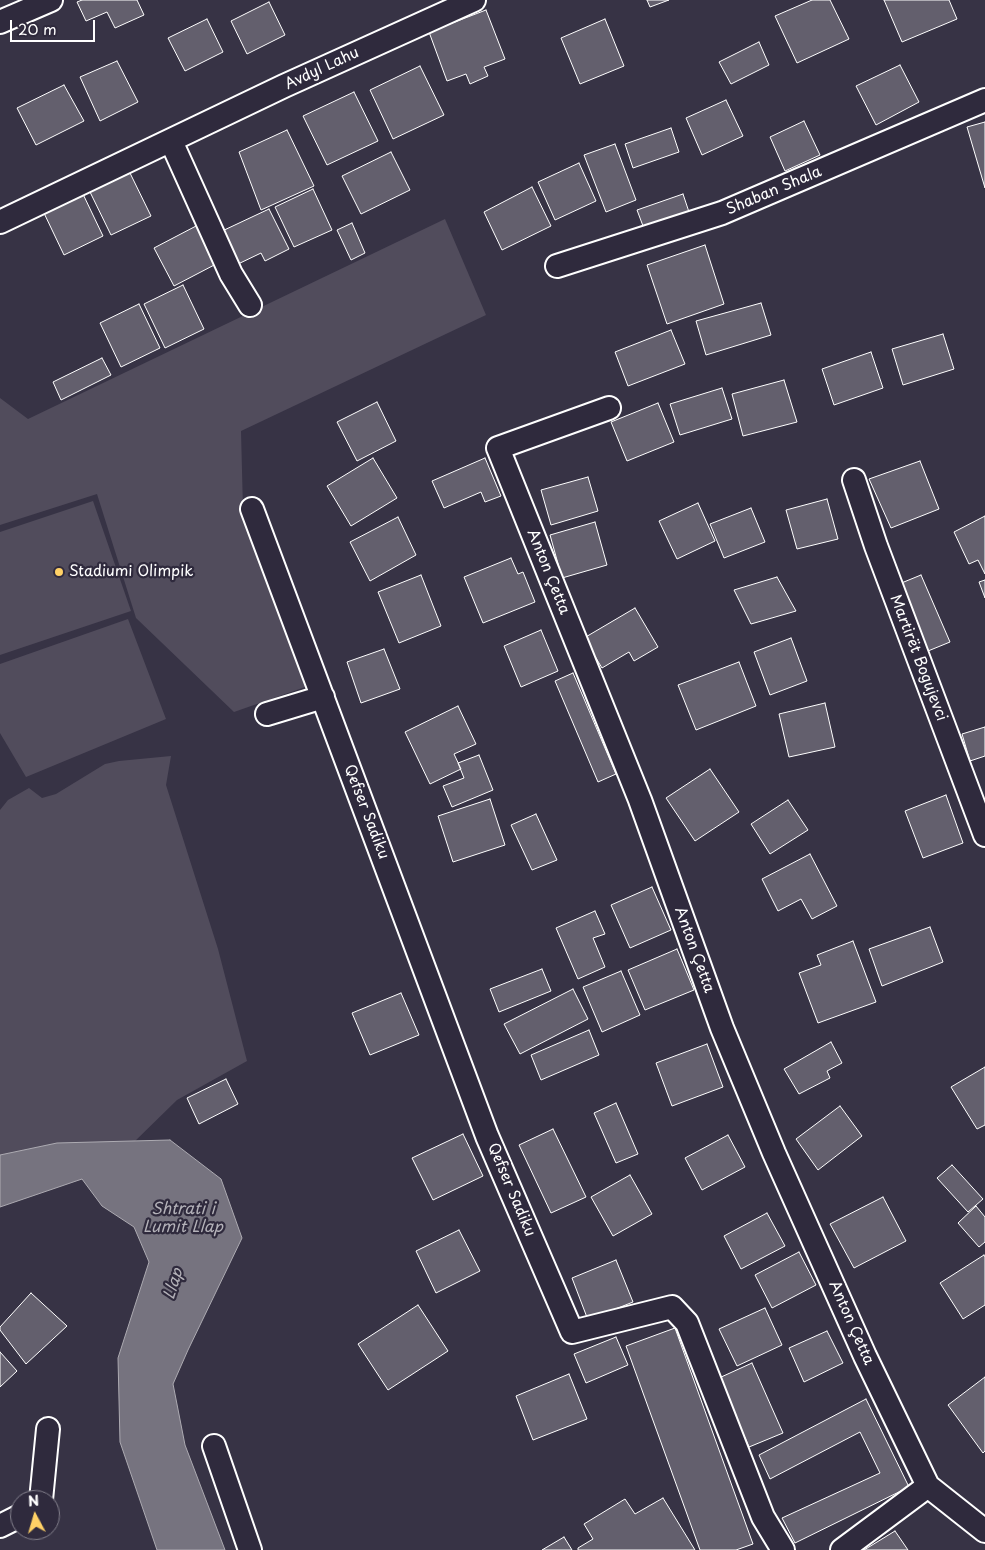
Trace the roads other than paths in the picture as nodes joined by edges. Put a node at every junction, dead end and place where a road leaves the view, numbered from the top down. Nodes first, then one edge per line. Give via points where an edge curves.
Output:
1 (51, 0) edge
2 (474, 0) edge
3 (0, 22) edge
4 (985, 100) edge
5 (171, 141) junction
6 (0, 222) edge
7 (557, 266) dead end
8 (250, 305) dead end
9 (609, 408) dead end
10 (854, 480) dead end
11 (252, 509) dead end
12 (323, 697) junction
13 (267, 714) dead end
14 (985, 835) edge
15 (48, 1429) dead end
16 (214, 1446) dead end
17 (928, 1486) junction
18 (42, 1490) edge
19 (985, 1531) edge
20 (250, 1550) edge
21 (784, 1550) edge
22 (842, 1550) edge

1 - 3 street
2 - 5 street, Avdyl Lahu
4 - 7 street, Shaban Shala via 722,213
5 - 6 street, Avdyl Lahu
5 - 8 street via 231,274
9 - 17 street, Anton Çetta via 498,448 640,800 722,1028 865,1356
10 - 14 street, Martirët Bogujevci
11 - 12 street, Qefser Sadiku
12 - 13 street
12 - 21 street, Qefser Sadiku via 487,1136 572,1332 672,1307 687,1322 763,1517
15 - 18 street
16 - 20 street
17 - 19 street, Anton Çetta
17 - 22 street

